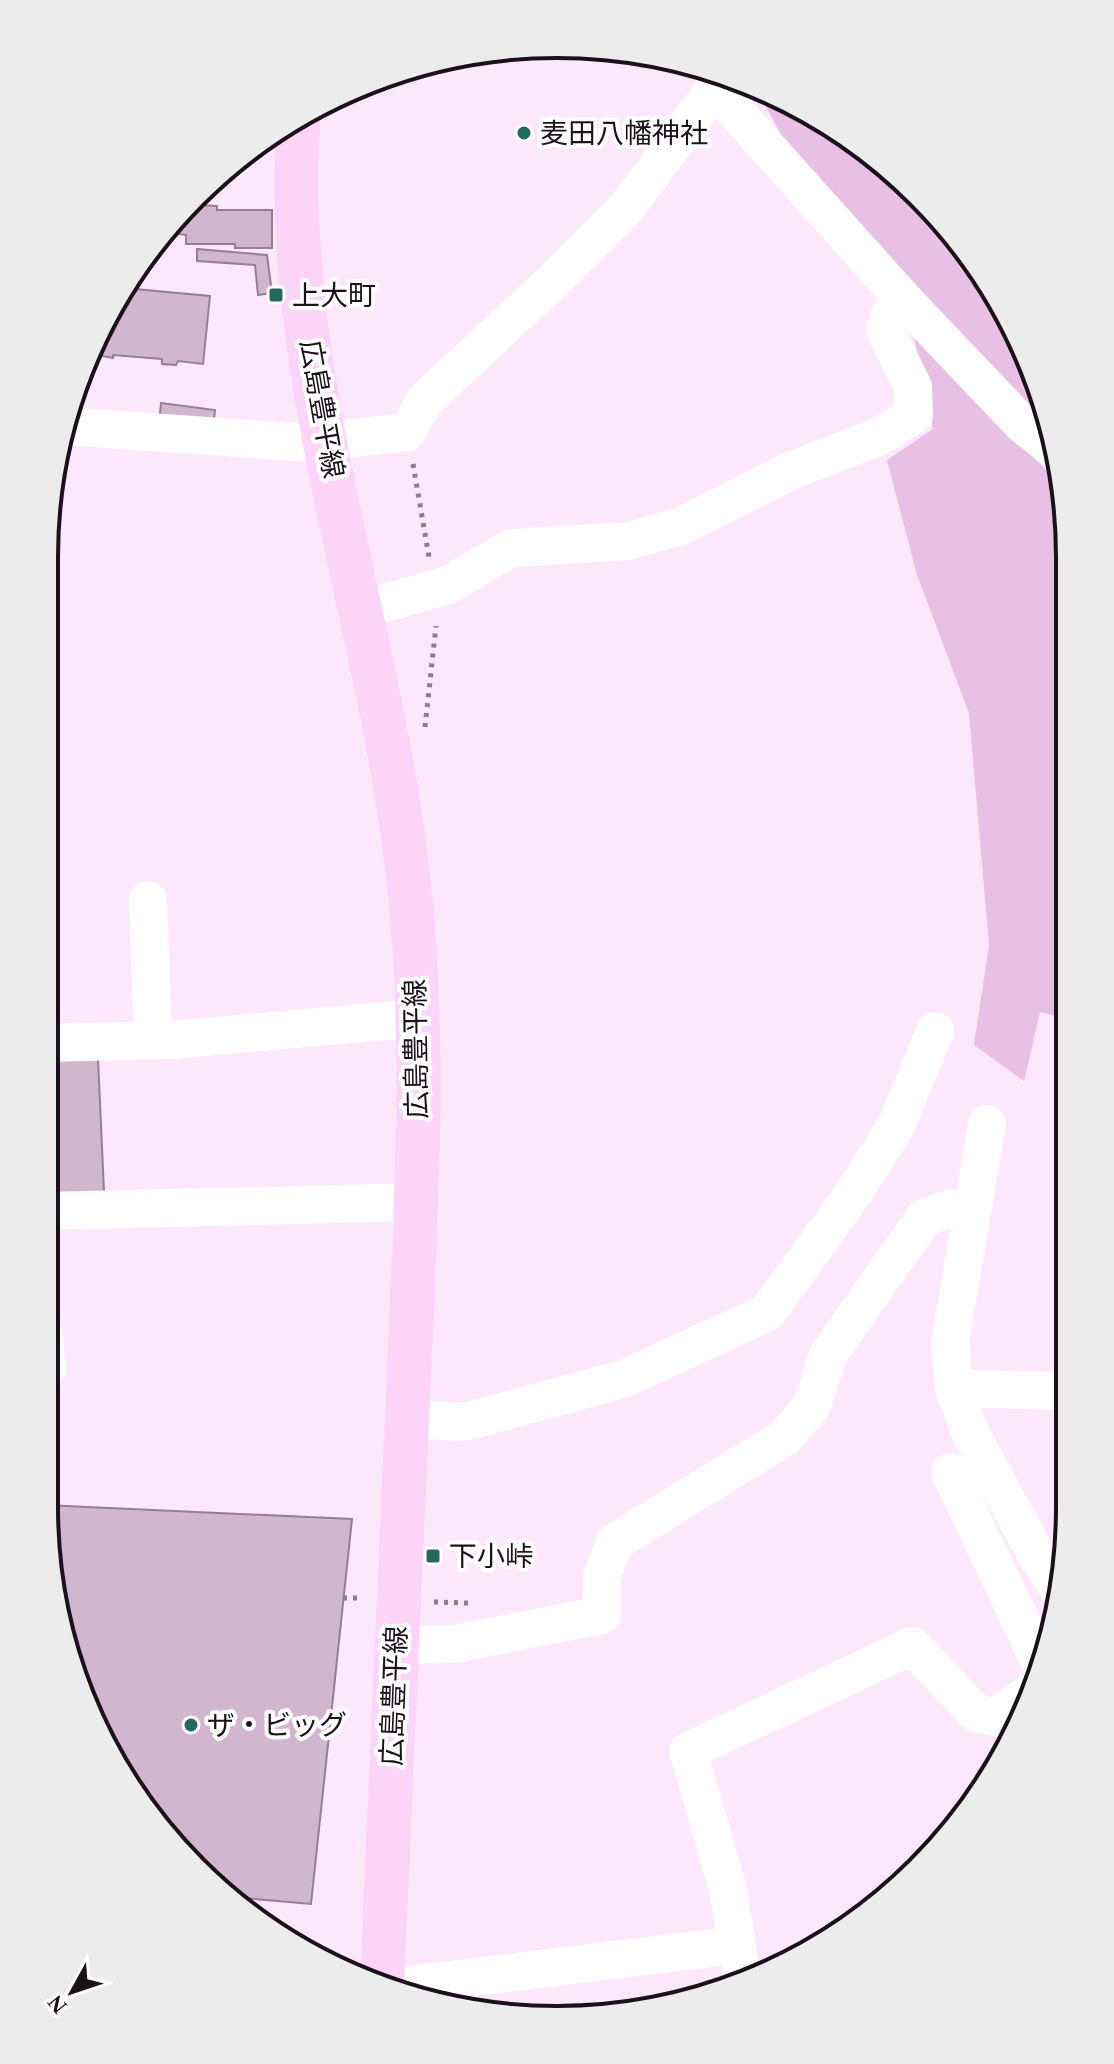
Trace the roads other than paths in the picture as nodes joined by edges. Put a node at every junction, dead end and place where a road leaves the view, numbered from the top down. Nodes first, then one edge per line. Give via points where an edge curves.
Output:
1 (717, 84) edge
2 (298, 131) edge
3 (903, 299) junction
4 (75, 427) edge
5 (1041, 439) edge
6 (326, 442) junction
7 (361, 610) junction
8 (148, 900) dead end
9 (419, 1018) junction
10 (935, 1031) dead end
11 (153, 1040) junction
12 (58, 1043) edge
13 (987, 1124) dead end
14 (416, 1202) junction
15 (58, 1211) edge
16 (972, 1215) junction
17 (954, 1388) junction
18 (1056, 1391) edge
19 (407, 1419) junction
20 (950, 1472) dead end
21 (1051, 1577) edge
22 (396, 1645) junction
23 (1035, 1651) edge
24 (1016, 1702) edge
25 (737, 1945) junction
26 (741, 1971) edge
27 (382, 1974) edge
28 (412, 1984) edge

1 - 3 street
1 - 6 street via 627,207 425,400 407,432
2 - 6 main road, 広島豊平線 via 297,231
3 - 5 street
3 - 7 street via 885,330 913,387 914,415 878,437 790,471 681,526 628,541 511,548 448,585
4 - 6 street
6 - 7 main road, 広島豊平線
7 - 9 main road, 広島豊平線 via 408,875
8 - 11 street
9 - 11 street
9 - 14 main road, 広島豊平線
10 - 19 street via 897,1124 767,1313 623,1379 465,1422
11 - 12 street
13 - 16 street
14 - 15 street
14 - 19 main road, 広島豊平線
16 - 17 street via 950,1343
16 - 22 street via 952,1208 925,1217 828,1355 812,1406 784,1438 615,1542 602,1575 602,1615 454,1644
17 - 18 street
17 - 21 street via 969,1430
19 - 22 main road, 広島豊平線
20 - 23 street
22 - 27 main road, 広島豊平線
24 - 25 street via 995,1717 977,1714 912,1646 688,1751 728,1889
25 - 26 street
25 - 28 street

